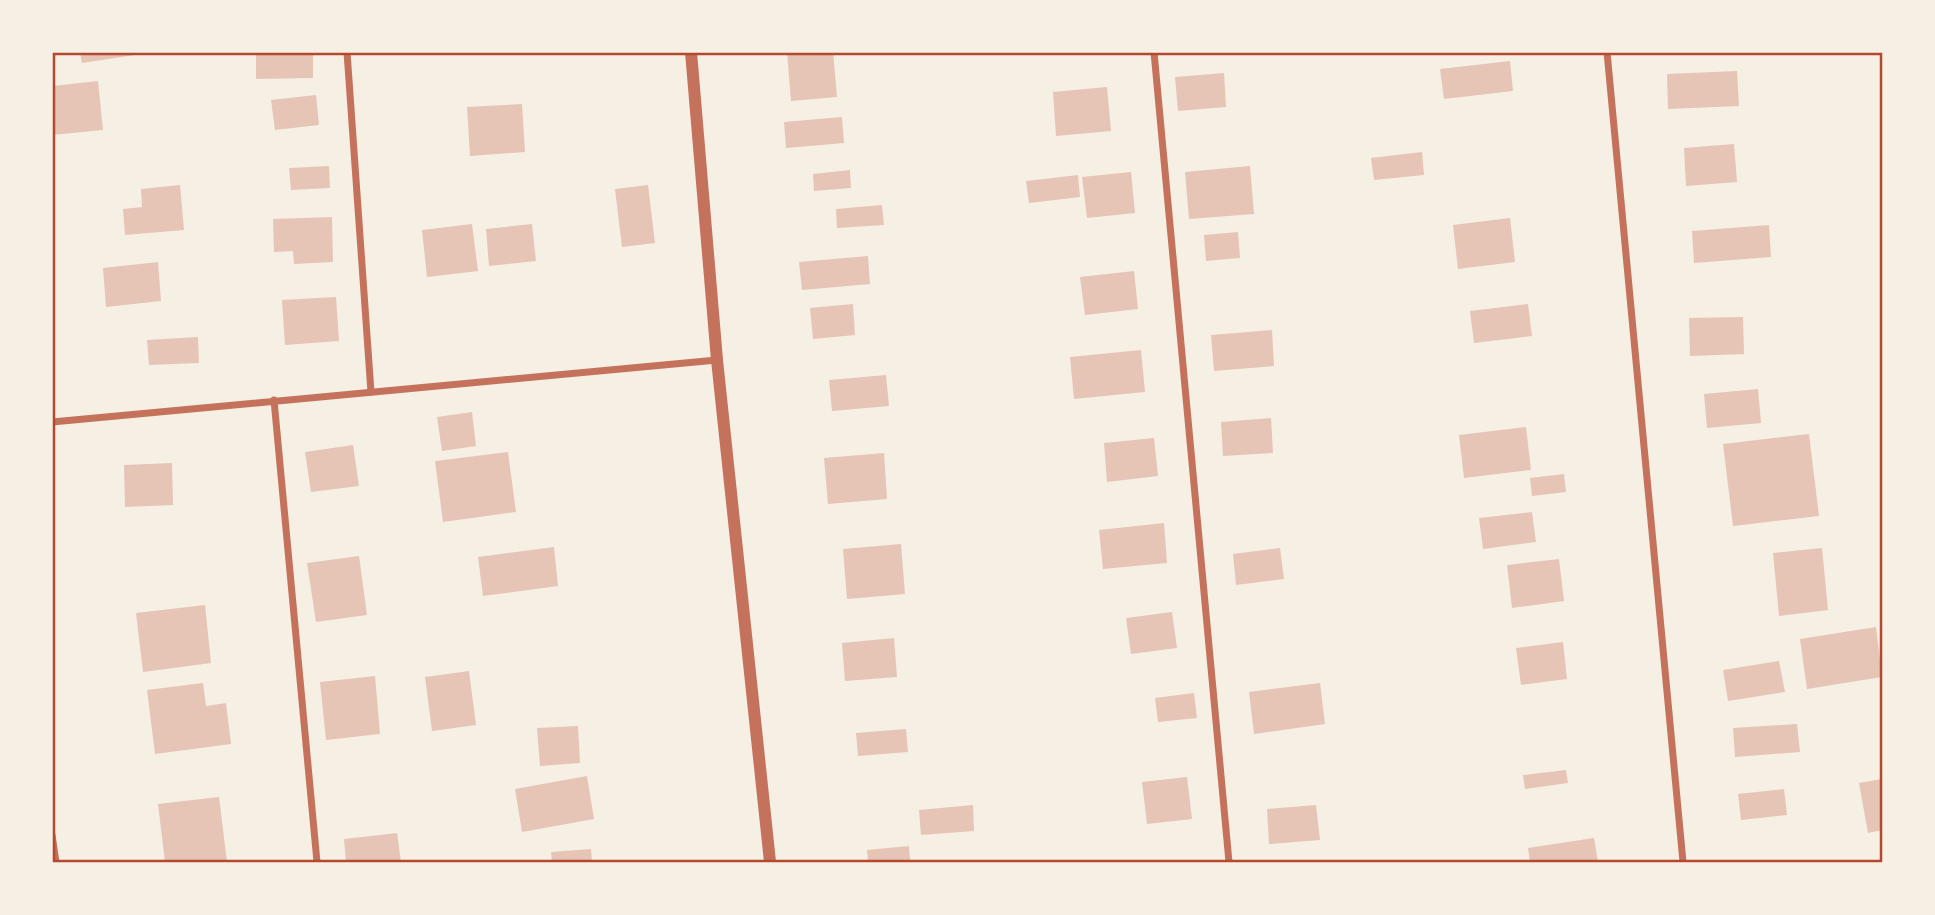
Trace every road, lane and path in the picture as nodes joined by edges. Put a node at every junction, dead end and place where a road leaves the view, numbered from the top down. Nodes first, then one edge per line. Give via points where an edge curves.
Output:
1 (347, 52) edge
2 (691, 52) edge
3 (1154, 52) edge
4 (1607, 52) edge
5 (717, 360) junction
6 (371, 392) junction
7 (274, 400) junction
8 (52, 422) edge
9 (52, 835) edge
10 (55, 863) edge
11 (317, 863) edge
12 (770, 863) edge
13 (1229, 863) edge
14 (1683, 863) edge

1 - 6 street
2 - 5 street
3 - 13 street
4 - 14 street
5 - 6 street
5 - 12 street
6 - 7 street
7 - 8 street
7 - 11 street
9 - 10 street

